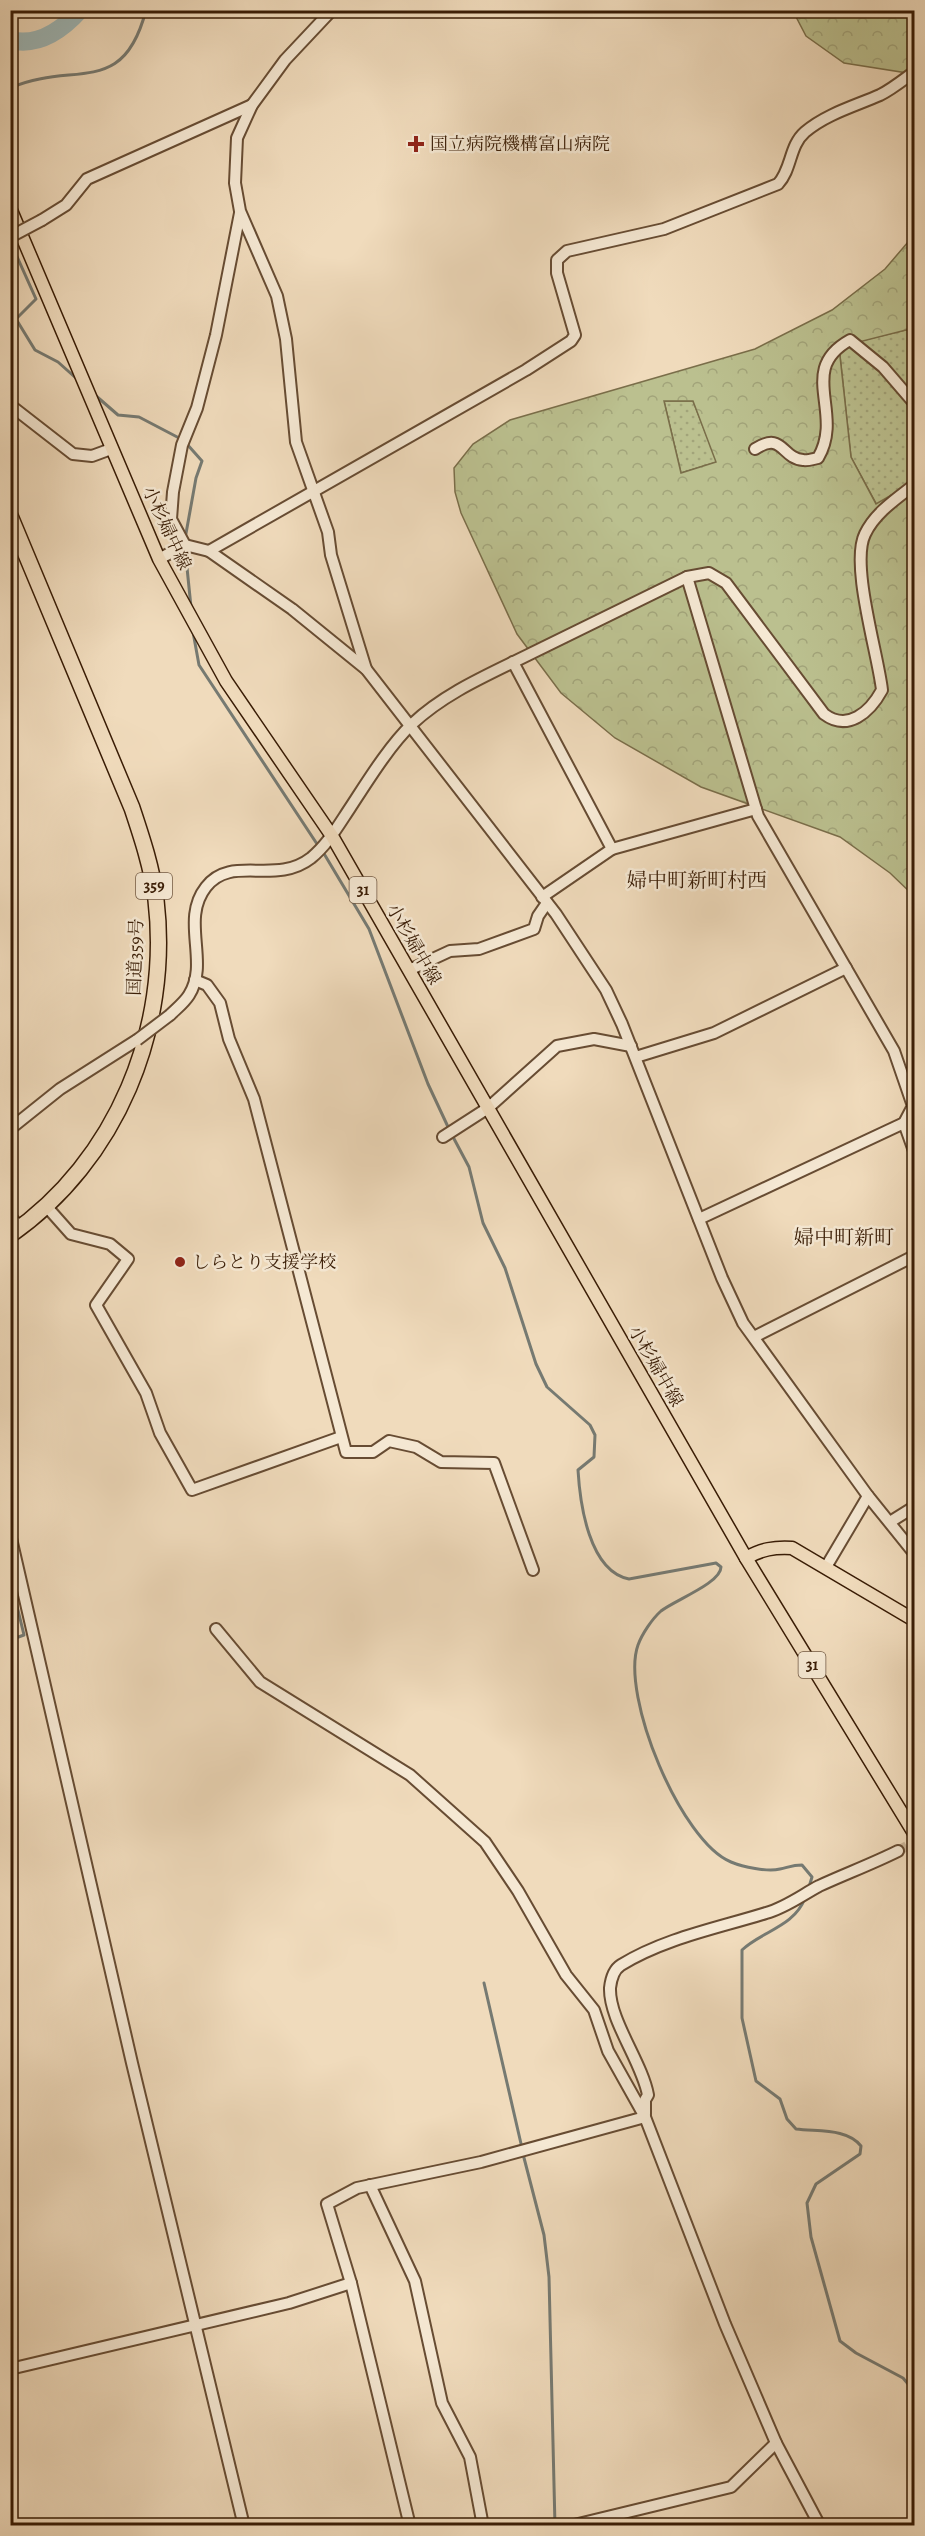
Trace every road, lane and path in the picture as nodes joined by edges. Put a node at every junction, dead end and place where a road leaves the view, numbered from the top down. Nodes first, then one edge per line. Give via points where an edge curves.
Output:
1 (332, 10) edge
2 (915, 72) edge
3 (252, 105) junction
4 (10, 208) edge
5 (240, 211) junction
6 (10, 237) edge
7 (915, 403) edge
8 (10, 405) edge
9 (111, 449) junction
10 (755, 449) dead end
11 (915, 485) edge
12 (315, 492) junction
13 (10, 516) edge
14 (185, 545) junction
15 (209, 551) junction
16 (159, 559) junction
17 (687, 577) junction
18 (513, 662) junction
19 (366, 669) junction
20 (411, 725) junction
21 (756, 809) junction
22 (332, 836) junction
23 (612, 849) junction
24 (545, 900) junction
25 (846, 968) junction
26 (409, 970) junction
27 (195, 980) junction
28 (631, 1046) junction
29 (639, 1056) dead end
30 (488, 1108) junction
31 (904, 1123) junction
32 (10, 1129) edge
33 (443, 1137) dead end
34 (915, 1151) edge
35 (47, 1207) junction
36 (10, 1216) edge
37 (699, 1219) junction
38 (15, 1232) edge
39 (915, 1256) edge
40 (754, 1337) junction
41 (341, 1437) junction
42 (868, 1496) junction
43 (915, 1507) edge
44 (890, 1522) junction
45 (10, 1534) edge
46 (915, 1553) edge
47 (746, 1558) junction
48 (826, 1567) junction
49 (533, 1570) dead end
50 (915, 1620) edge
51 (216, 1629) dead end
52 (915, 1833) edge
53 (898, 1851) tunnel mouth
54 (645, 2117) junction
55 (370, 2185) junction
56 (351, 2283) junction
57 (196, 2325) junction
58 (10, 2369) edge
59 (776, 2443) junction
60 (621, 2513) junction
61 (10, 2520) edge
62 (12, 2526) edge
63 (244, 2526) edge
64 (410, 2526) edge
65 (483, 2526) edge
66 (570, 2526) edge
67 (623, 2526) edge
68 (820, 2526) edge

1 - 3 street via 285,60
2 - 12 street via 882,94 825,119 806,132 796,141 786,175 778,184 664,229 567,251 557,260 556,273 570,311 575,334 571,341
3 - 5 street via 237,138 235,183
3 - 6 street, bridge via 87,180 66,205
4 - 9 main road, 小杉婦中線 / 31
5 - 12 street via 277,296 286,339 296,442
5 - 14 street via 216,335 197,408 182,445 173,492 171,519
7 - 10 street via 883,367 850,340 824,363 829,422 825,447 818,458 797,458 778,444
8 - 9 street via 73,454 92,456
9 - 16 main road, 小杉婦中線 / 31
11 - 17 street via 873,520 864,536 861,556 867,617 882,690 875,704 857,718 833,721 824,714 726,583 709,573
12 - 15 street
12 - 19 street
13 - 35 highway, 国道359号 / 359 via 132,808 147,854 158,931 153,1008 135,1075 97,1148
14 - 15 street
14 - 16 street
15 - 19 street via 292,609
16 - 22 main road, 小杉婦中線 / 31 via 226,681
17 - 18 street
17 - 21 street
18 - 20 street via 453,693
18 - 23 street
19 - 20 street
20 - 22 street
20 - 24 street
21 - 23 street
21 - 25 street
22 - 26 main road, 小杉婦中線 / 31
22 - 27 street via 310,858 292,868 275,873 239,870 221,874 207,884 193,914
23 - 24 street
24 - 26 street via 534,929 479,949 450,951
24 - 28 street via 606,990
25 - 29 street via 714,1033
25 - 31 street via 894,1051 913,1106
26 - 30 main road, 小杉婦中線 / 31
27 - 32 street, bridge via 189,995 170,1015 69,1083
27 - 41 street via 207,985 220,1003 229,1039 254,1099
28 - 30 street via 594,1039 557,1046
28 - 37 street
30 - 33 street
30 - 47 main road, 小杉婦中線 / 31
31 - 34 street
31 - 37 street
35 - 38 highway, 国道359号 / 359
35 - 41 street via 71,1234 110,1244 128,1259 96,1305 146,1393 160,1432 192,1490
36 - 38 street
37 - 40 street via 722,1278
39 - 40 street
40 - 42 street
41 - 49 street via 346,1452 373,1452 389,1441 416,1447 441,1462 494,1463
42 - 44 street
42 - 48 street
43 - 44 street
44 - 46 street
45 - 57 street
47 - 48 main road via 759,1550 792,1548
47 - 52 main road, 小杉婦中線 / 31
48 - 50 main road
51 - 54 street via 260,1682 410,1775 485,1842 566,1975 594,2010 608,2051
53 - 54 street via 769,1913 711,1928 619,1965 610,1989 613,2007 646,2081
54 - 55 street via 481,2162
54 - 59 street
55 - 56 street via 327,2204
55 - 65 street via 415,2281 442,2403 470,2457
56 - 57 street via 289,2303
56 - 64 street
57 - 58 street
57 - 63 street
59 - 60 street via 731,2487
59 - 68 street
60 - 66 street
60 - 67 street
61 - 62 main road

